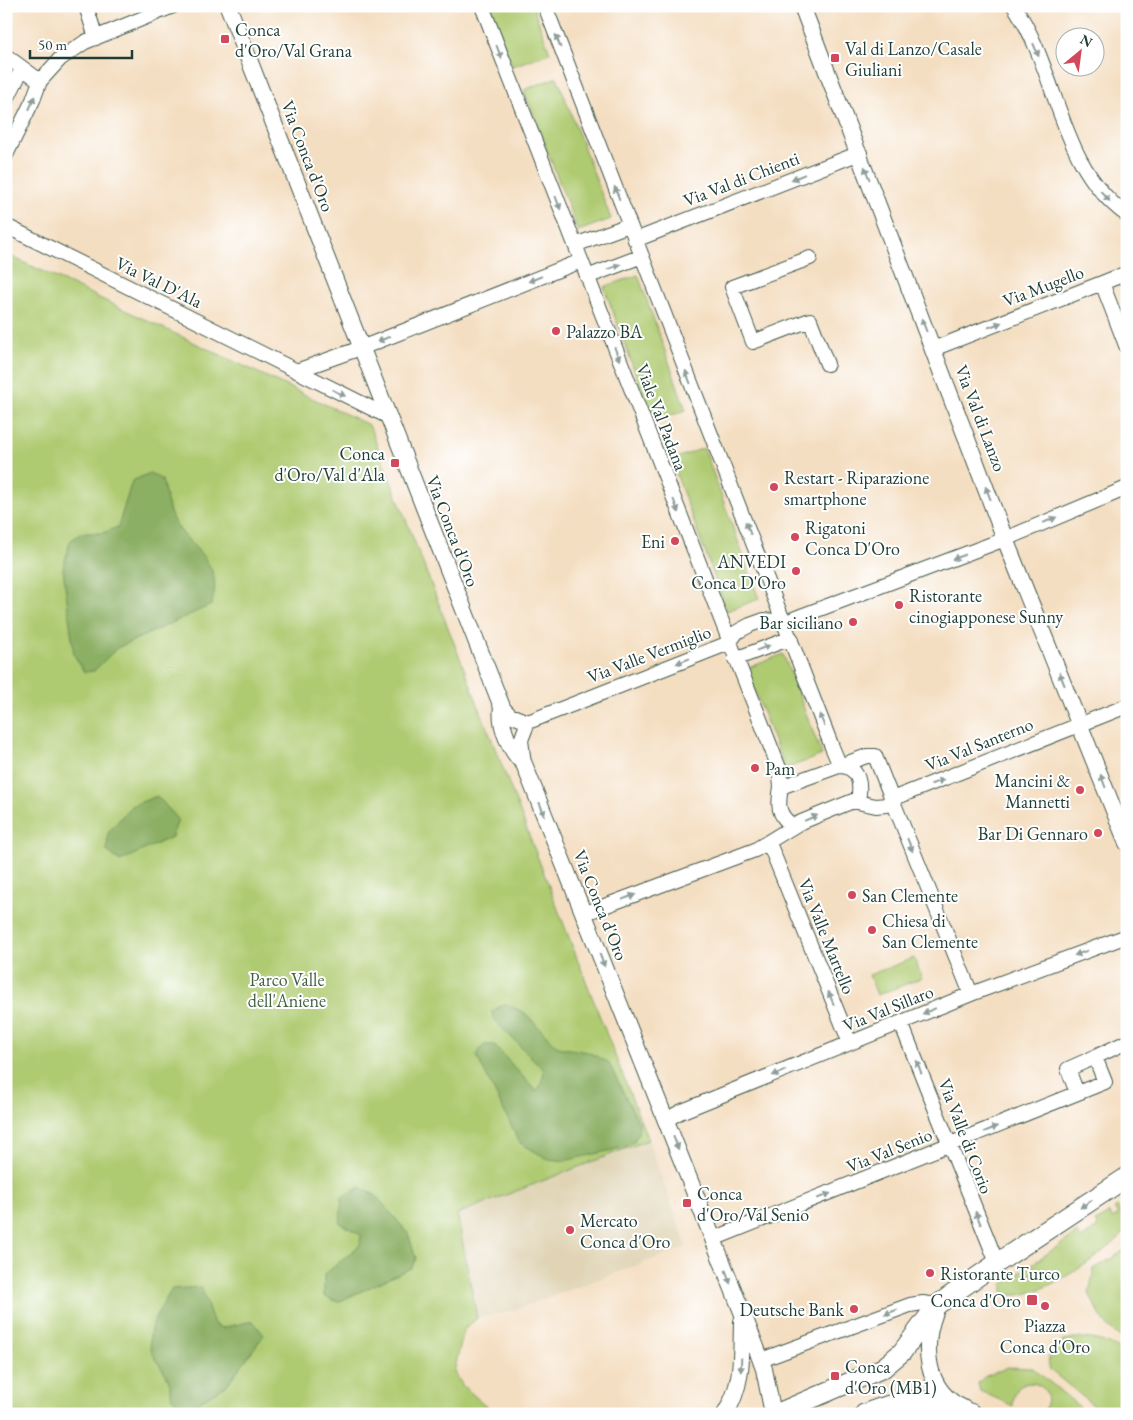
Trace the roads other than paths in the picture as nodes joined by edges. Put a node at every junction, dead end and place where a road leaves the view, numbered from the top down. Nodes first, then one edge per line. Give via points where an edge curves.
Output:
1 (86, 6) edge
2 (173, 6) edge
3 (228, 6) edge
4 (482, 6) edge
5 (544, 6) edge
6 (802, 6) edge
7 (1014, 6) edge
8 (96, 38) junction
9 (6, 56) edge
10 (22, 69) junction
11 (40, 81) junction
12 (6, 101) edge
13 (860, 153) junction
14 (6, 156) edge
15 (1127, 214) edge
16 (629, 225) junction
17 (6, 226) edge
18 (635, 240) junction
19 (575, 245) junction
20 (642, 256) junction
21 (810, 258) dead end
22 (580, 261) junction
23 (1127, 274) edge
24 (587, 278) junction
25 (1102, 283) junction
26 (361, 348) junction
27 (1127, 348) edge
28 (933, 349) junction
29 (827, 364) dead end
30 (296, 371) junction
31 (387, 416) junction
32 (1127, 488) edge
33 (1005, 539) junction
34 (786, 622) junction
35 (791, 638) junction
36 (729, 643) junction
37 (735, 659) junction
38 (1127, 706) edge
39 (502, 707) junction
40 (528, 722) junction
41 (1080, 724) junction
42 (524, 764) junction
43 (840, 766) junction
44 (781, 787) junction
45 (892, 799) junction
46 (858, 801) junction
47 (793, 826) junction
48 (769, 843) junction
49 (1127, 843) edge
50 (583, 914) junction
51 (1127, 936) edge
52 (971, 994) junction
53 (902, 1023) junction
54 (1127, 1042) edge
55 (850, 1043) junction
56 (1095, 1057) junction
57 (1077, 1093) junction
58 (666, 1120) junction
59 (949, 1146) junction
60 (1127, 1177) edge
61 (714, 1239) junction
62 (997, 1263) junction
63 (937, 1306) junction
64 (742, 1316) junction
65 (761, 1360) junction
66 (725, 1414) edge
67 (774, 1414) edge
68 (864, 1414) edge
69 (974, 1414) edge

1 - 8 street
2 - 8 street
3 - 26 street, Via Conca d'Oro
4 -> 19 street, Viale Val Padana
16 -> 5 street
6 - 13 street, Via Val di Lanzo
7 -> 15 street via 1037,51 1085,169 1103,194
8 - 11 street via 84,42 60,60
9 - 10 street
10 - 11 street
10 - 12 street
14 -> 11 street
13 -> 18 street, Via Val di Chienti
28 -> 13 street, Via Val di Lanzo
16 - 18 street
16 - 19 street
17 - 30 street, Via Val D'Ala
18 - 20 street
19 - 22 street, Viale Val Padana
24 -> 20 street
34 -> 20 street
21 - 29 street via 732,287 753,342 810,320
22 - 24 street, Viale Val Padana
22 -> 26 street
23 - 25 street
24 -> 36 street, Viale Val Padana
25 - 27 street, Via Mugello
28 -> 25 street, Via Mugello
26 - 30 street
26 - 31 street, Via Conca d'Oro
33 -> 28 street, Via Val di Lanzo
30 -> 31 street, Via Val D'Ala
31 - 39 street, Via Conca d'Oro
33 -> 32 street, Via Valle Vermiglio
33 -> 34 street, Via Valle Vermiglio
41 -> 33 street, Via Val di Lanzo
34 - 35 street
34 - 36 street, Via Valle Vermiglio via 764,620 750,624 737,632
37 -> 35 street
43 -> 35 street
36 - 37 street, Viale Val Padana
36 -> 40 street, Via Valle Vermiglio
37 - 44 street, Viale Val Padana via 779,768
38 - 41 street, Via Val Santerno
39 - 40 street via 510,715
39 - 42 street, Via Conca d'Oro via 504,730 516,757
40 - 42 street via 521,740
45 -> 41 street, Via Val Santerno
49 -> 41 street, Via Val di Lanzo
42 -> 50 street, Via Conca d'Oro
43 - 44 street
43 - 45 street via 876,756
43 - 46 street via 848,767 857,774 860,783
44 - 47 street, Viale Val Padana via 780,812 784,820
45 - 46 street, Via Val Santerno via 881,807
45 -> 52 street
47 -> 46 street
47 - 48 street
50 -> 48 street
55 -> 48 street, Via Valle Martello
50 -> 58 street, Via Conca d'Oro
51 -> 52 street, Via Val Sillaro
52 -> 53 street, Via Val Sillaro
53 - 55 street, Via Val Sillaro
59 -> 53 street, Via Valle di Corio
54 - 56 street
55 -> 58 street, Via Val Sillaro
56 - 57 street via 1068,1069
56 - 57 street, Via Val Senio via 1105,1082
59 -> 57 street, Via Val Senio
58 -> 61 street, Via Conca d'Oro
61 -> 59 street, Via Val Senio
62 -> 59 street, Via Valle di Corio
60 -> 62 main road
61 -> 64 street, Via Conca d'Oro
62 - 63 main road
63 -> 65 street via 910,1305
63 - 67 main road via 902,1352 883,1368
63 - 69 street via 927,1340 930,1367 948,1399
64 - 65 street, Via Conca d'Oro
64 -> 66 street via 741,1375 735,1397
65 - 67 street, Via Conca d'Oro
68 - 69 main road via 920,1399

